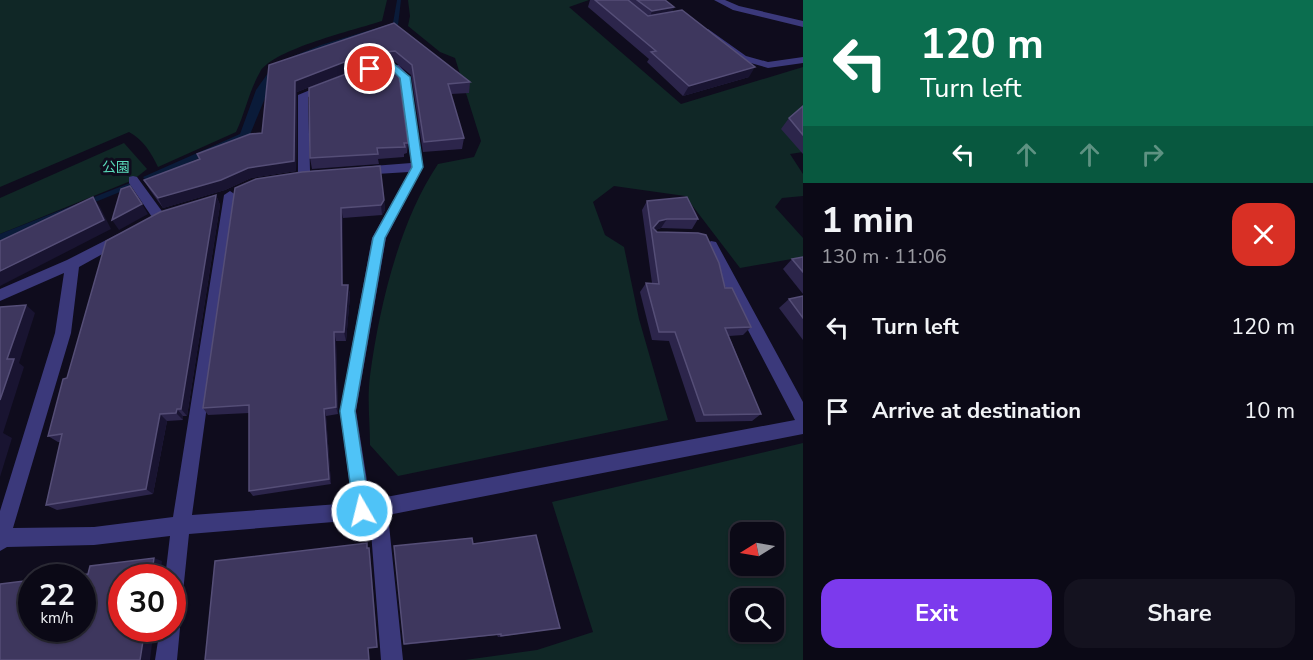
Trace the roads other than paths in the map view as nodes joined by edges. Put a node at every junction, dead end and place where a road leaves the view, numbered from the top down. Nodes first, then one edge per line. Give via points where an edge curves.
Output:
1 (718, 0) edge
2 (803, 24) edge
3 (696, 25) edge
4 (803, 60) edge
5 (370, 69) edge
6 (337, 82) edge
7 (417, 167) junction
8 (136, 184) dead end
9 (229, 195) edge
10 (159, 217) edge
11 (130, 232) edge
12 (700, 237) edge
13 (72, 264) junction
14 (0, 295) edge
15 (803, 418) edge
16 (803, 426) edge
17 (370, 510) junction
18 (181, 525) junction
19 (0, 539) edge
20 (176, 564) edge
21 (168, 642) edge
22 (166, 660) edge
23 (392, 660) edge

1 - 2 street
3 - 4 street via 743,58 768,65
5 - 7 street via 394,67 405,77
6 - 7 street via 303,95 299,176
7 - 17 street via 379,238 348,411
8 - 10 street
9 - 18 street
11 - 13 street
12 - 15 street via 707,239
13 - 14 street
13 - 19 street via 63,333
16 - 17 street
17 - 18 street
17 - 23 street
18 - 19 street via 94,536
18 - 20 street
21 - 22 street

